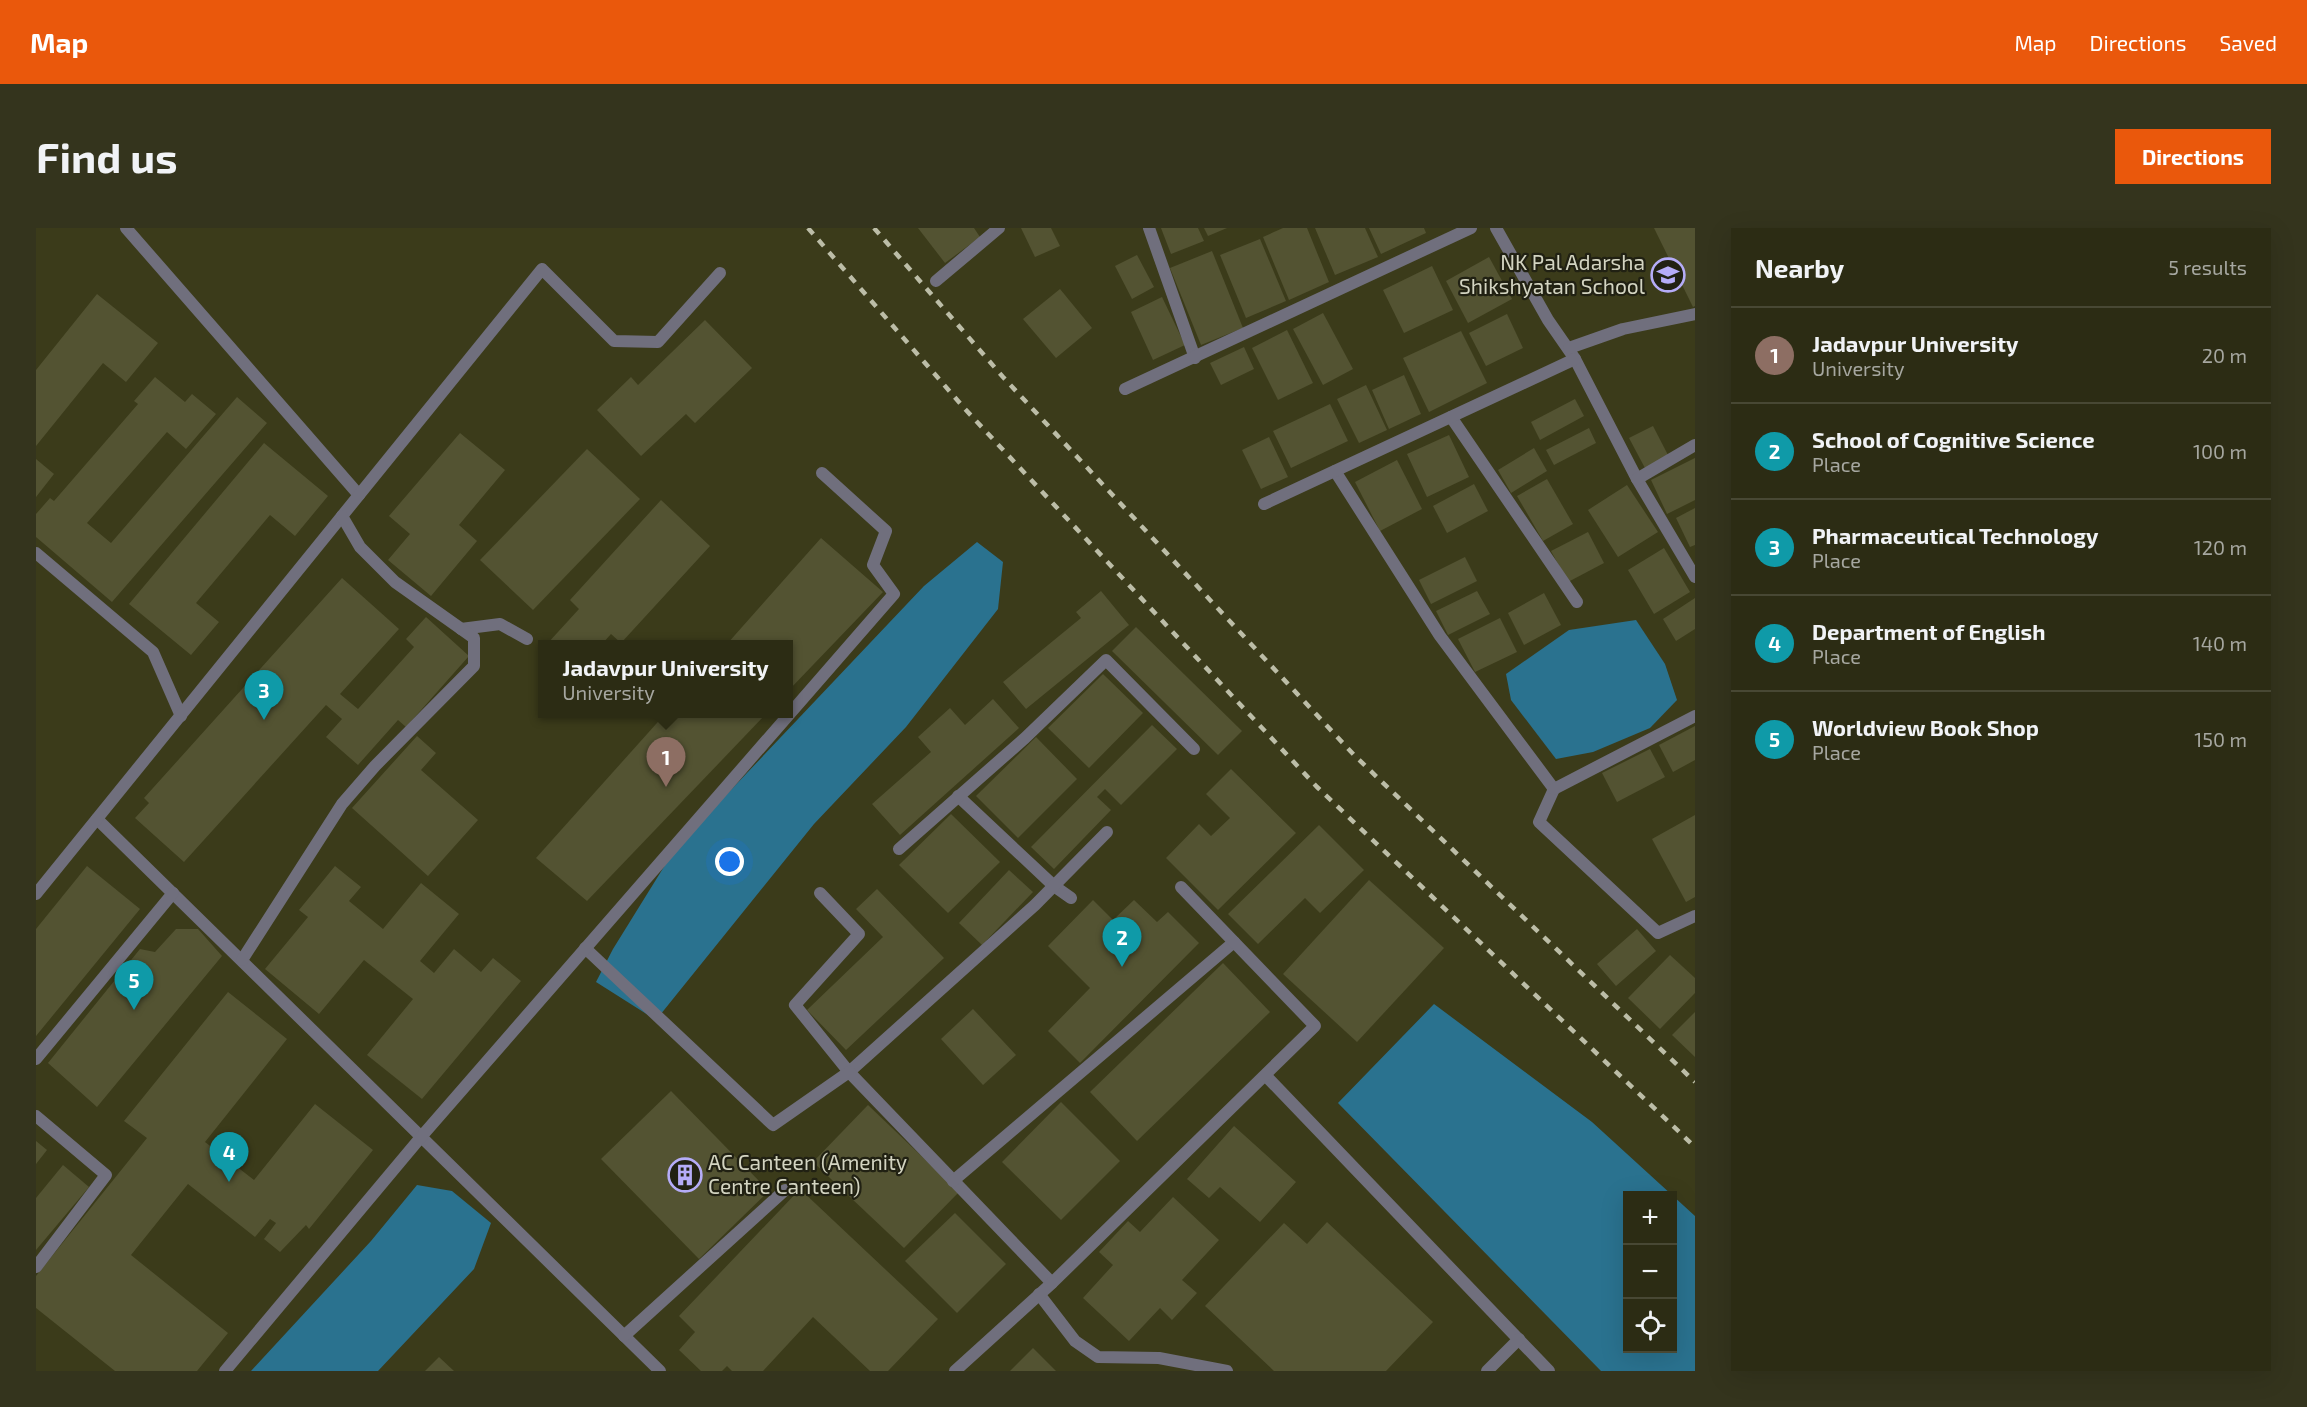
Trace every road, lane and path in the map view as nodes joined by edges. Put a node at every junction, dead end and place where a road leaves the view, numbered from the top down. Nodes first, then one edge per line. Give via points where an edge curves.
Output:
1 (126, 228) edge
2 (999, 228) edge
3 (1149, 228) edge
4 (1471, 228) edge
5 (1496, 228) edge
6 (720, 273) dead end
7 (936, 281) dead end
8 (1695, 314) edge
9 (1572, 354) junction
10 (1195, 358) junction
11 (1125, 389) dead end
12 (1451, 417) junction
13 (1695, 445) edge
14 (1335, 471) junction
15 (822, 473) dead end
16 (1637, 478) junction
17 (359, 495) junction
18 (1264, 504) dead end
19 (342, 516) junction
20 (36, 553) edge
21 (1694, 573) edge
22 (1576, 602) dead end
23 (461, 629) junction
24 (527, 639) dead end
25 (793, 710) edge
26 (181, 716) junction
27 (1695, 716) edge
28 (786, 718) edge
29 (1194, 749) dead end
30 (1554, 789) junction
31 (958, 796) junction
32 (97, 819) junction
33 (1107, 832) dead end
34 (899, 849) dead end
35 (1054, 886) junction
36 (1181, 887) dead end
37 (173, 893) junction
38 (820, 893) dead end
39 (36, 894) edge
40 (1071, 898) dead end
41 (1695, 916) edge
42 (1234, 942) junction
43 (585, 948) junction
44 (242, 960) junction
45 (36, 1059) edge
46 (849, 1072) junction
47 (1266, 1076) junction
48 (36, 1116) edge
49 (421, 1137) junction
50 (953, 1181) junction
51 (785, 1190) dead end
52 (36, 1266) edge
53 (1052, 1283) junction
54 (1039, 1294) junction
55 (624, 1336) junction
56 (1519, 1339) junction
57 (225, 1371) edge
58 (660, 1371) edge
59 (955, 1371) edge
60 (1227, 1371) edge
61 (1487, 1371) edge
62 (1549, 1371) edge

1 - 17 street
2 - 7 street
3 - 10 street
4 - 10 street
5 - 9 street
6 - 17 street via 658,342 614,341 542,269
8 - 9 street via 1623,328
9 - 12 street
9 - 16 street
10 - 11 street
12 - 14 street
12 - 22 street
13 - 16 street
14 - 18 street
14 - 30 street via 1440,636
15 - 25 street via 886,531 873,565 894,594
16 - 21 street
17 - 19 street
19 - 23 street via 372,561
19 - 26 street
20 - 26 street via 153,652
23 - 24 street via 500,624
23 - 44 street via 474,638 474,666 342,804
26 - 32 street
27 - 30 street
28 - 43 street
29 - 31 street via 1106,660
30 - 41 street via 1539,822 1658,933
31 - 34 street
31 - 35 street
32 - 37 street
32 - 39 street
33 - 35 street
35 - 40 street
35 - 46 street
36 - 42 street
37 - 44 street
37 - 45 street
38 - 46 street via 859,934 795,1005
42 - 47 street via 1315,1026
42 - 50 street
43 - 46 street via 773,1125
43 - 49 street
44 - 49 street
46 - 50 street
47 - 53 street
47 - 56 street
48 - 52 street via 106,1175
49 - 55 street
49 - 57 street
50 - 53 street
51 - 55 street
53 - 54 street
54 - 59 street
54 - 60 street via 1075,1341 1098,1357 1159,1358
55 - 58 street
56 - 61 street
56 - 62 street

